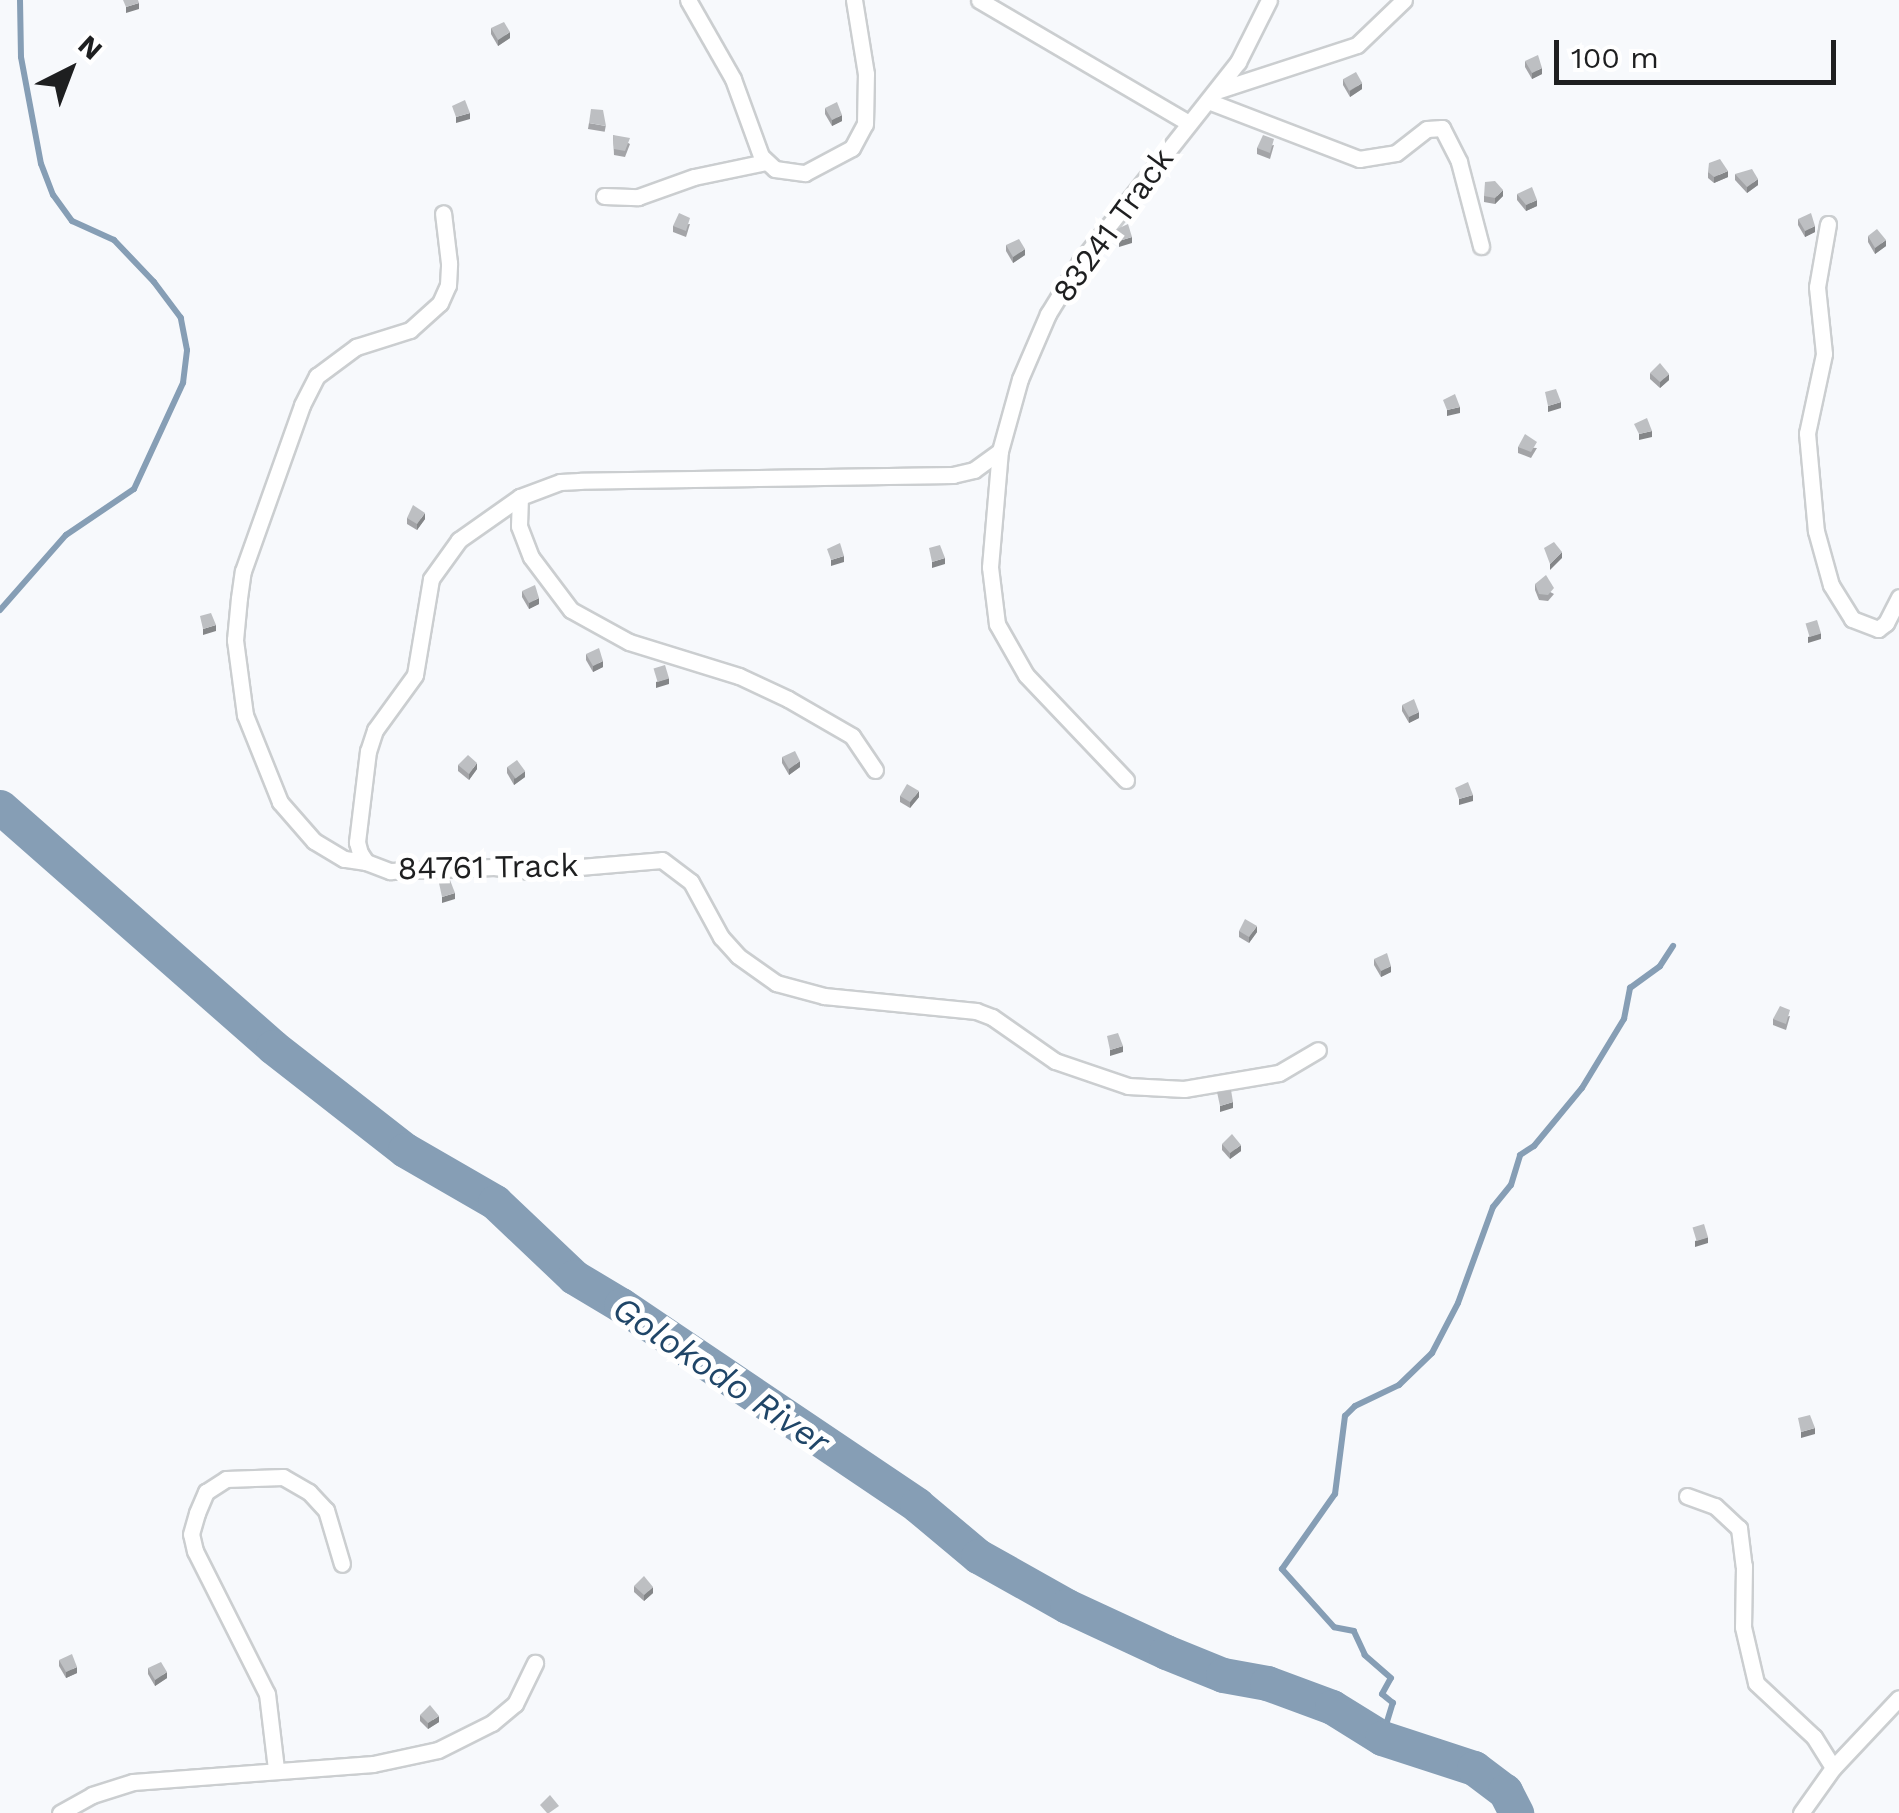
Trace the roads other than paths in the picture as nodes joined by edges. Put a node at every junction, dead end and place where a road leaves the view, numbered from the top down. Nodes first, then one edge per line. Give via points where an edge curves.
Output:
1 (688, 0) edge
2 (854, 0) edge
3 (979, 0) edge
4 (1269, 0) edge
5 (1404, 0) edge
6 (1212, 96) junction
7 (1189, 124) junction
8 (766, 162) junction
9 (604, 196) dead end
10 (443, 212) dead end
11 (1828, 224) dead end
12 (1481, 246) dead end
13 (1000, 451) junction
14 (520, 497) junction
15 (1899, 597) edge
16 (874, 770) dead end
17 (1126, 780) dead end
18 (366, 862) junction
19 (1318, 1050) dead end
20 (1687, 1496) dead end
21 (342, 1564) dead end
22 (535, 1664) dead end
23 (1899, 1698) edge
24 (1834, 1768) junction
25 (276, 1769) junction
26 (60, 1813) edge
27 (1801, 1813) edge

1 - 8 street via 733,79 752,142
2 - 8 street via 868,101 852,148 805,172
3 - 7 street
4 - 6 street, 83241 Track
5 - 6 street via 1357,45
6 - 7 street, 83241 Track
6 - 12 street via 1359,159 1396,153 1427,129 1442,128 1459,162
7 - 13 street, 83241 Track via 1080,262 1048,314
8 - 9 street via 694,176 638,197
10 - 18 street via 448,286 440,303 410,330 356,347 317,376 243,570 239,598 236,656 245,714 280,802 314,841 344,859
11 - 15 street via 1817,287 1824,354 1807,433 1816,531 1830,585 1852,619 1878,629
13 - 14 street, 84761 Track via 982,466 953,475 560,482
13 - 17 street, 83241 Track via 990,567 997,624 1026,675
14 - 16 street via 519,526 531,557 571,610 629,642 788,699 852,736
14 - 18 street, 84761 Track via 459,540 431,579 415,674 368,750 357,842
18 - 19 street, 84761 Track via 390,871 532,871 662,860 691,882 738,956 776,983 824,996 976,1011 1055,1061 1128,1086 1184,1089 1279,1072
20 - 24 street via 1715,1506 1739,1528 1742,1628 1756,1683 1814,1737
21 - 25 street via 326,1510 282,1477 226,1479 206,1492 196,1512 195,1551 267,1694
22 - 25 street via 515,1704 438,1750 373,1764
23 - 24 street
24 - 27 street
25 - 26 street via 132,1782

